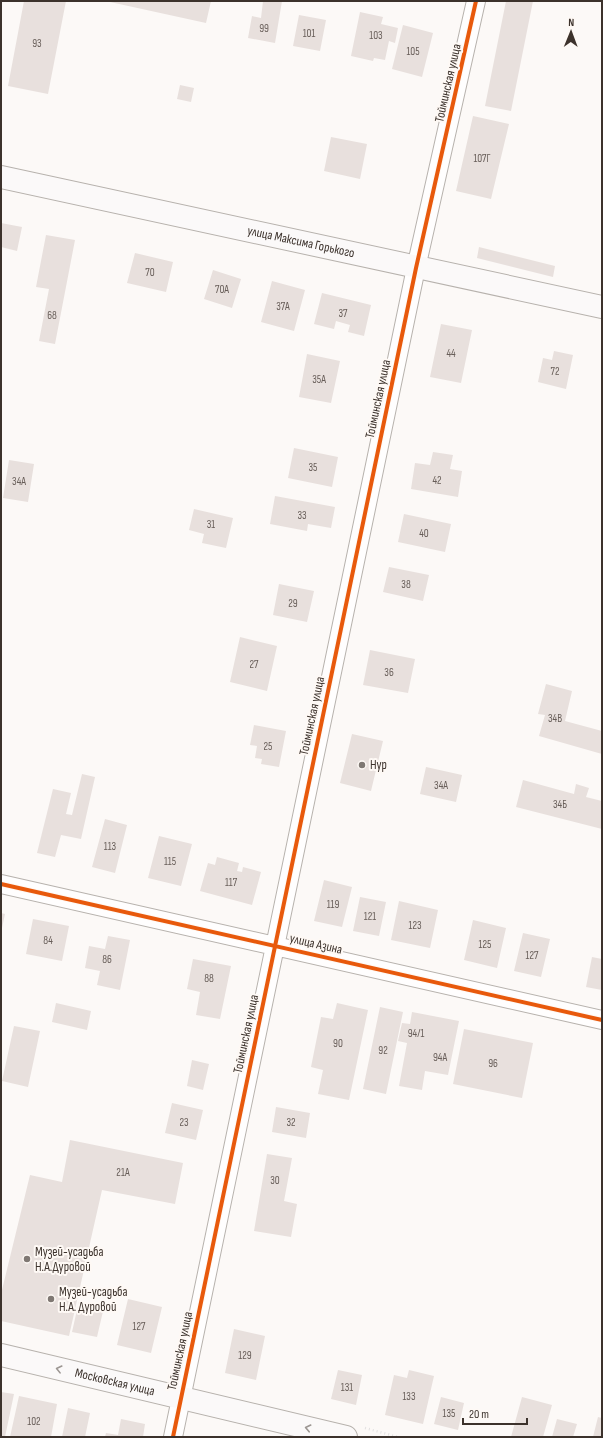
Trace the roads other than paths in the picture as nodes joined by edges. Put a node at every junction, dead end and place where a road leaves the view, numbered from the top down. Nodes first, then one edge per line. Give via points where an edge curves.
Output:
1 (476, 1) edge
2 (1, 177) edge
3 (416, 268) junction
4 (602, 307) edge
5 (1, 884) edge
6 (274, 945) junction
7 (602, 1020) edge
8 (1, 1355) edge
9 (180, 1398) junction
10 (173, 1437) edge
11 (346, 1437) edge

1 - 3 street, Тойминская улица
2 - 3 street, улица Максима Горького
3 - 4 street, улица Максима Горького
3 - 6 street, Тойминская улица
5 - 6 street, улица Азина
6 - 7 street, улица Азина
6 - 9 street, Тойминская улица
9 -> 8 street, Московская улица
9 - 10 street, Тойминская улица
11 -> 9 street, Московская улица

